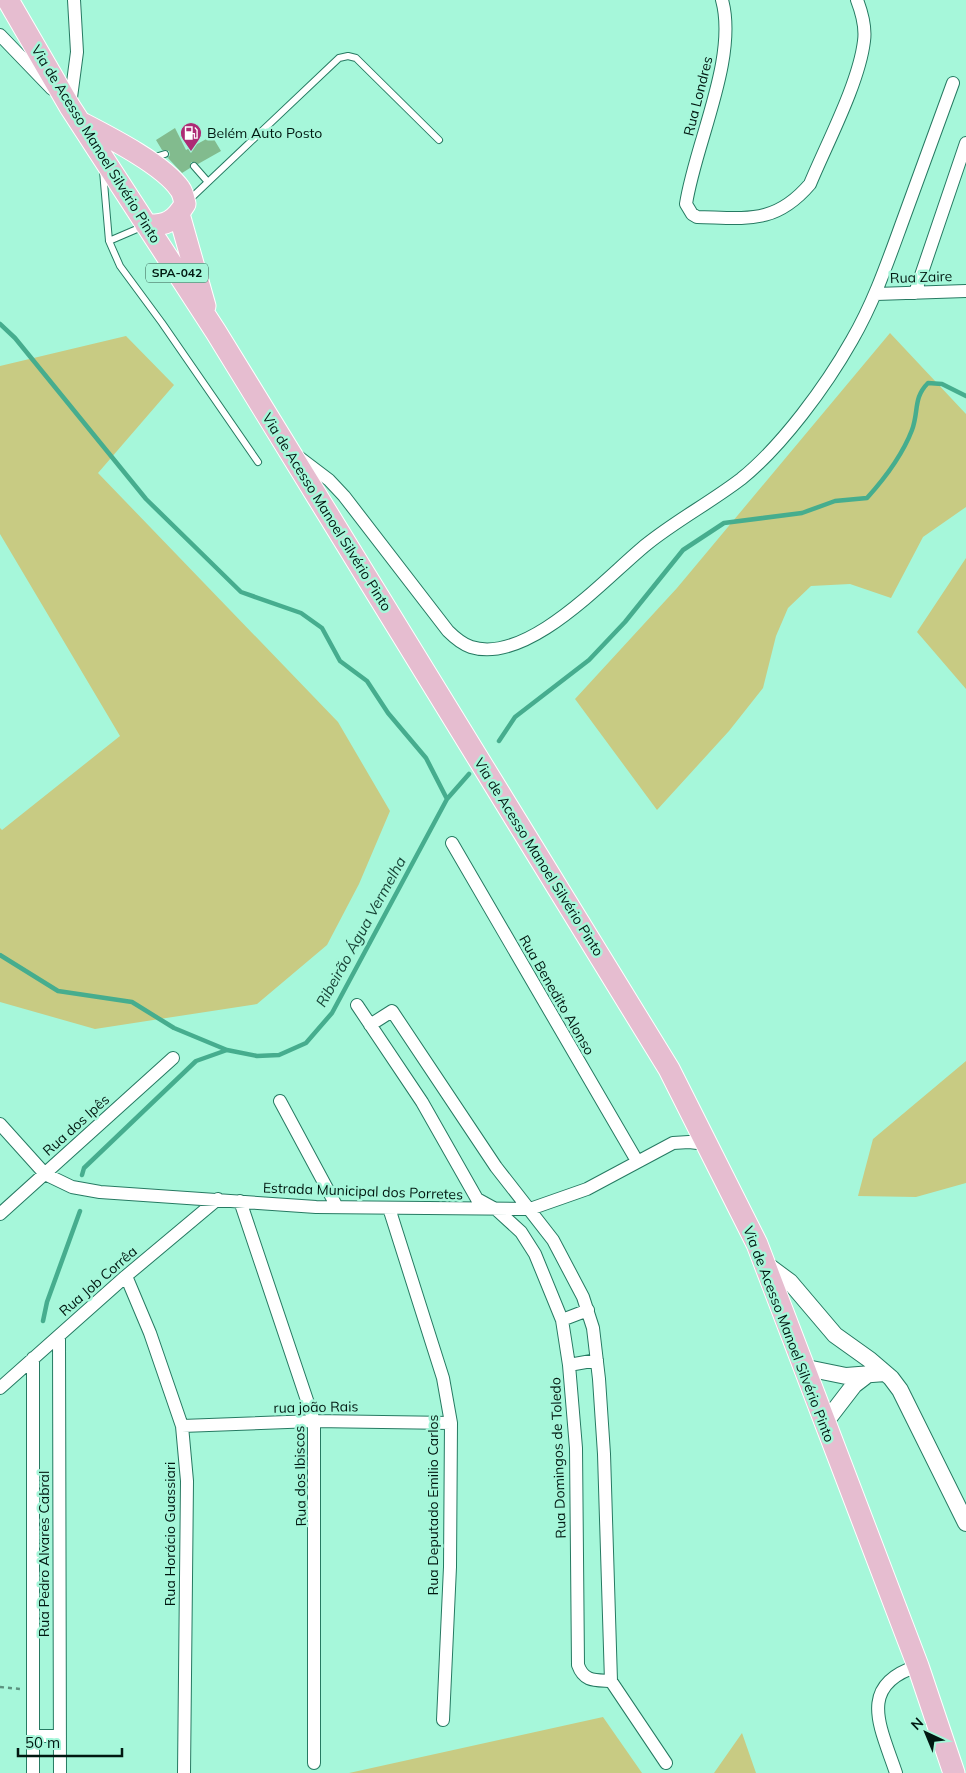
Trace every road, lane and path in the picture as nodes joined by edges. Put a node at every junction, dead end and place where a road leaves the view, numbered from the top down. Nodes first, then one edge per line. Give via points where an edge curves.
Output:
1 (8, 0) edge
2 (74, 0) edge
3 (722, 0) edge
4 (857, 0) edge
5 (0, 4) edge
6 (0, 35) edge
7 (34, 45) junction
8 (953, 83) dead end
9 (74, 114) junction
10 (439, 140) dead end
11 (966, 144) edge
12 (102, 157) junction
13 (194, 166) dead end
14 (208, 182) junction
15 (182, 209) junction
16 (146, 225) junction
17 (109, 241) junction
18 (966, 291) edge
19 (916, 293) junction
20 (876, 294) junction
21 (208, 321) junction
22 (289, 450) junction
23 (258, 462) dead end
24 (452, 843) dead end
25 (357, 1005) dead end
26 (370, 1025) junction
27 (172, 1058) dead end
28 (280, 1101) dead end
29 (0, 1124) edge
30 (706, 1144) junction
31 (637, 1161) junction
32 (45, 1174) junction
33 (218, 1199) junction
34 (240, 1201) junction
35 (337, 1207) junction
36 (389, 1208) junction
37 (530, 1209) junction
38 (497, 1210) junction
39 (0, 1214) edge
40 (763, 1262) junction
41 (126, 1276) junction
42 (588, 1310) junction
43 (562, 1320) junction
44 (59, 1336) junction
45 (33, 1358) junction
46 (597, 1360) junction
47 (569, 1365) junction
48 (802, 1367) junction
49 (885, 1373) junction
50 (867, 1375) junction
51 (0, 1388) edge
52 (314, 1421) junction
53 (451, 1423) junction
54 (824, 1424) junction
55 (182, 1426) junction
56 (966, 1523) edge
57 (918, 1666) junction
58 (611, 1681) junction
59 (0, 1687) edge
60 (32, 1689) junction
61 (443, 1720) dead end
62 (33, 1736) junction
63 (60, 1736) junction
64 (314, 1763) dead end
65 (666, 1764) dead end
66 (33, 1773) edge
67 (60, 1773) edge
68 (184, 1773) edge
69 (896, 1773) edge
70 (954, 1773) edge

1 - 7 main road, Via de Acesso Manoel Silvério Pinto
2 - 9 street via 77,52
3 - 4 street, Rua Londres via 726,14 724,56 687,198 687,208 697,217 748,218 769,214 784,209 810,184 862,55 864,25
5 - 7 street
6 - 9 street
7 - 9 main road, Via de Acesso Manoel Silvério Pinto
8 - 20 street
9 - 12 main road, Via de Acesso Manoel Silvério Pinto
9 - 15 main road via 120,143 155,157 181,191
10 - 14 lane via 356,58 348,56 339,58
11 - 19 street
12 - 16 main road, Via de Acesso Manoel Silvério Pinto
12 - 17 lane
13 - 14 lane
14 - 15 lane
15 - 16 main road via 172,222 160,226
15 - 21 main road
16 - 17 lane
16 - 21 main road, Via de Acesso Manoel Silvério Pinto / SPA-042
17 - 23 lane via 120,266
18 - 19 street, Rua Zaire
19 - 20 street, Rua Zaire
20 - 22 street via 827,378 799,417 754,468 646,544 558,621 524,640 485,649 460,642 448,631 344,496 310,464
21 - 22 main road, Via de Acesso Manoel Silvério Pinto
22 - 30 main road, Via de Acesso Manoel Silvério Pinto via 656,1048
24 - 31 street, Rua Benedito Alonso
25 - 26 street, Rua Domingos de Toledo
26 - 37 street via 392,1011 496,1167
26 - 38 street, Rua Domingos de Toledo via 422,1102 477,1199
27 - 32 street, Rua dos Ipês
28 - 35 street
29 - 32 street, Estrada Municipal dos Porretes
30 - 31 street, Estrada Municipal dos Porretes via 673,1143
30 - 40 main road, Via de Acesso Manoel Silvério Pinto
31 - 37 street, Estrada Municipal dos Porretes via 587,1189
32 - 33 street, Estrada Municipal dos Porretes via 72,1187 100,1192
32 - 39 street, Rua dos Ipês
33 - 34 street, Estrada Municipal dos Porretes
33 - 41 street, Rua Job Corrêa
34 - 35 street, Estrada Municipal dos Porretes
34 - 52 street, Rua dos Ibiscos
35 - 36 street, Estrada Municipal dos Porretes
36 - 38 street, Estrada Municipal dos Porretes
36 - 53 street, Rua Deputado Emilio Carlos via 444,1378
37 - 38 street, Estrada Municipal dos Porretes
37 - 42 street via 568,1266
38 - 43 street, Rua Domingos de Toledo via 521,1232 535,1254
40 - 48 main road, Via de Acesso Manoel Silvério Pinto
40 - 49 street via 790,1282 838,1339
41 - 44 street, Rua Job Corrêa
41 - 55 street, Rua Horácio Guassiari
42 - 43 street
42 - 46 street
43 - 47 street, Rua Domingos de Toledo
44 - 45 street, Rua Job Corrêa
44 - 63 street, Rua Pedro Alvares Cabral
45 - 51 street, Rua Job Corrêa
45 - 60 street, Rua Pedro Alvares Cabral
46 - 47 street
46 - 58 street via 604,1454
47 - 58 street, Rua Domingos de Toledo via 576,1448 578,1665 589,1680
48 - 50 street via 846,1376
48 - 54 main road, Via de Acesso Manoel Silvério Pinto
49 - 50 street
49 - 56 street via 900,1390
50 - 54 street via 854,1385
52 - 53 street, rua joão Rais
52 - 55 street, rua joão Rais
52 - 64 street, Rua dos Ibiscos
53 - 61 street, Rua Deputado Emilio Carlos via 450,1567
54 - 57 main road, Via de Acesso Manoel Silvério Pinto
55 - 68 street, Rua Horácio Guassiari via 187,1481
57 - 69 street via 891,1677 879,1698 879,1720
57 - 70 main road, Via de Acesso Manoel Silvério Pinto
58 - 65 street
59 - 60 path
60 - 62 street, Rua Pedro Alvares Cabral
62 - 63 street
62 - 66 street, Rua Pedro Alvares Cabral
63 - 67 street, Rua Pedro Alvares Cabral

